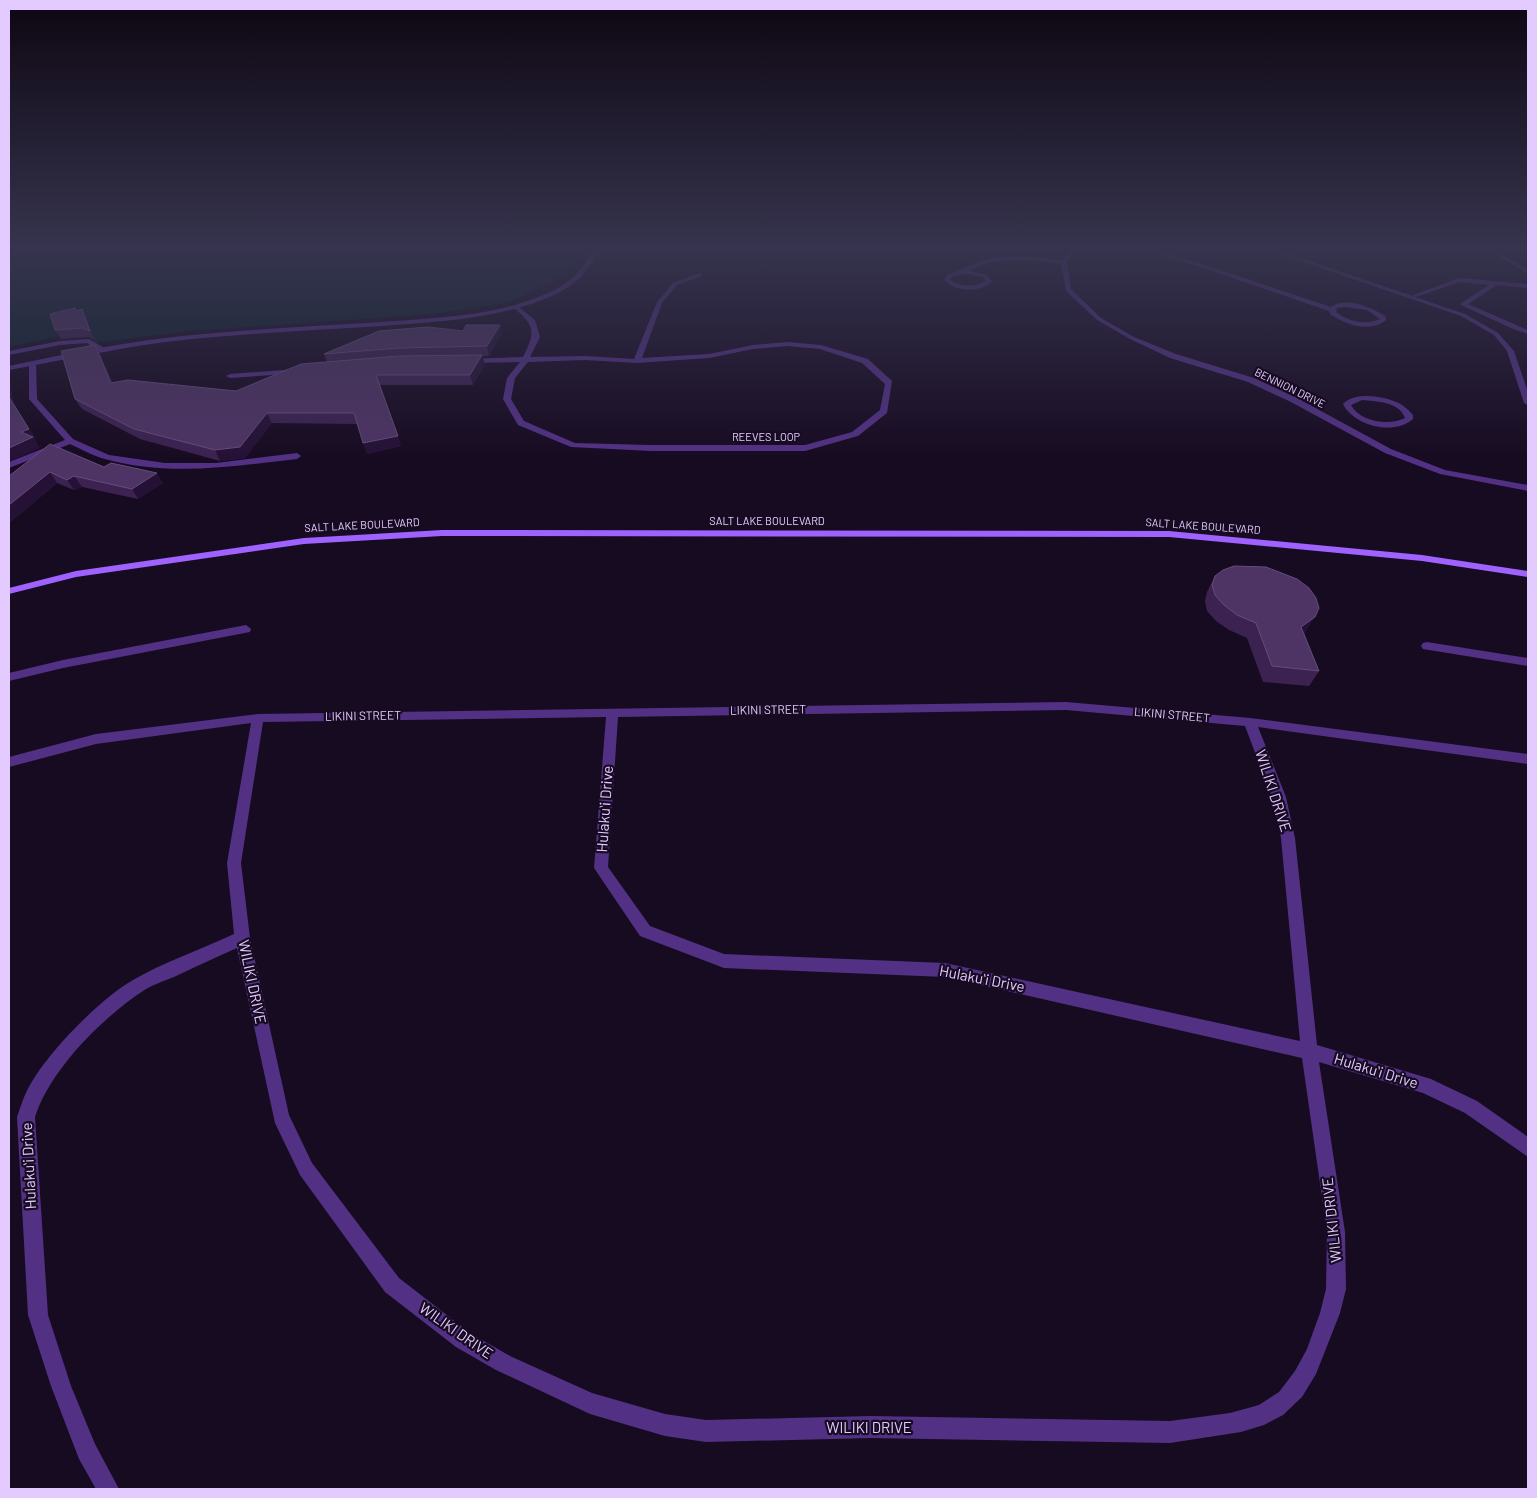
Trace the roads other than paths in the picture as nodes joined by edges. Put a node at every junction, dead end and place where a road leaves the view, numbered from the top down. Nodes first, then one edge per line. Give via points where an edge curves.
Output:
1 (446, 319) edge
2 (531, 319) edge
3 (653, 319) edge
4 (1099, 319) edge
5 (1341, 319) edge
6 (1382, 319) edge
7 (1471, 319) edge
8 (1496, 319) edge
9 (1528, 332) edge
10 (100, 349) junction
11 (9, 353) edge
12 (526, 360) junction
13 (463, 361) edge
14 (637, 361) junction
15 (32, 364) junction
16 (9, 368) edge
17 (307, 370) edge
18 (230, 376) dead end
19 (1528, 403) edge
20 (1358, 417) junction
21 (1336, 423) junction
22 (70, 441) junction
23 (297, 456) dead end
24 (9, 465) edge
25 (1528, 488) edge
26 (1528, 574) edge
27 (9, 591) edge
28 (246, 629) dead end
29 (1427, 646) dead end
30 (1528, 662) edge
31 (9, 677) edge
32 (612, 712) junction
33 (258, 718) junction
34 (1250, 722) junction
35 (1528, 759) edge
36 (9, 762) edge
37 (242, 938) junction
38 (1309, 1051) junction
39 (1528, 1148) edge
40 (108, 1489) edge

1 - 10 street via 209,335
2 - 12 street, REEVES LOOP via 536,336
3 - 14 street
4 - 21 street, BENNION DRIVE via 1173,356 1251,380
5 - 6 street via 1358,323 1380,322
7 - 19 street via 1496,334 1510,351
8 - 9 street
10 - 11 street via 89,341
10 - 15 street
12 - 13 street
12 - 14 street, REEVES LOOP via 584,358
12 - 14 street, REEVES LOOP via 511,378 508,399 521,423 574,445 805,448 854,434 884,411 889,383 865,361 822,347 787,344 709,356
15 - 16 street
15 - 22 street via 33,399
17 - 18 street
20 - 20 street via 1398,424 1409,415 1391,403 1362,398 1347,404
20 - 21 street
21 - 25 street, BENNION DRIVE via 1388,451 1443,472
22 - 23 street via 107,457 165,466 216,466
22 - 24 street
26 - 27 main road, SALT LAKE BOULEVARD via 1422,558 1169,534 442,533 304,541 76,574
28 - 31 street
29 - 30 street
32 - 33 street, LIKINI STREET
32 - 34 street, LIKINI STREET via 1066,706
32 - 38 street, Hulakuʻi Drive via 601,868 645,931 724,962 945,970
33 - 36 street, LIKINI STREET via 96,740
33 - 37 street, WILIKI DRIVE via 234,863
34 - 35 street, LIKINI STREET
34 - 38 street, WILIKI DRIVE via 1278,797 1288,838
37 - 38 street, WILIKI DRIVE via 281,1117 310,1176 392,1285 463,1340 535,1379 590,1403 666,1425 706,1431 871,1427 1170,1432 1234,1423 1265,1414 1284,1401 1301,1383 1314,1359 1334,1299 1338,1252 1336,1232
37 - 40 street, Hulakuʻi Drive via 124,995 51,1071 37,1091 26,1117 38,1315 87,1451
38 - 39 street, Hulakuʻi Drive via 1405,1078 1448,1095 1494,1122

